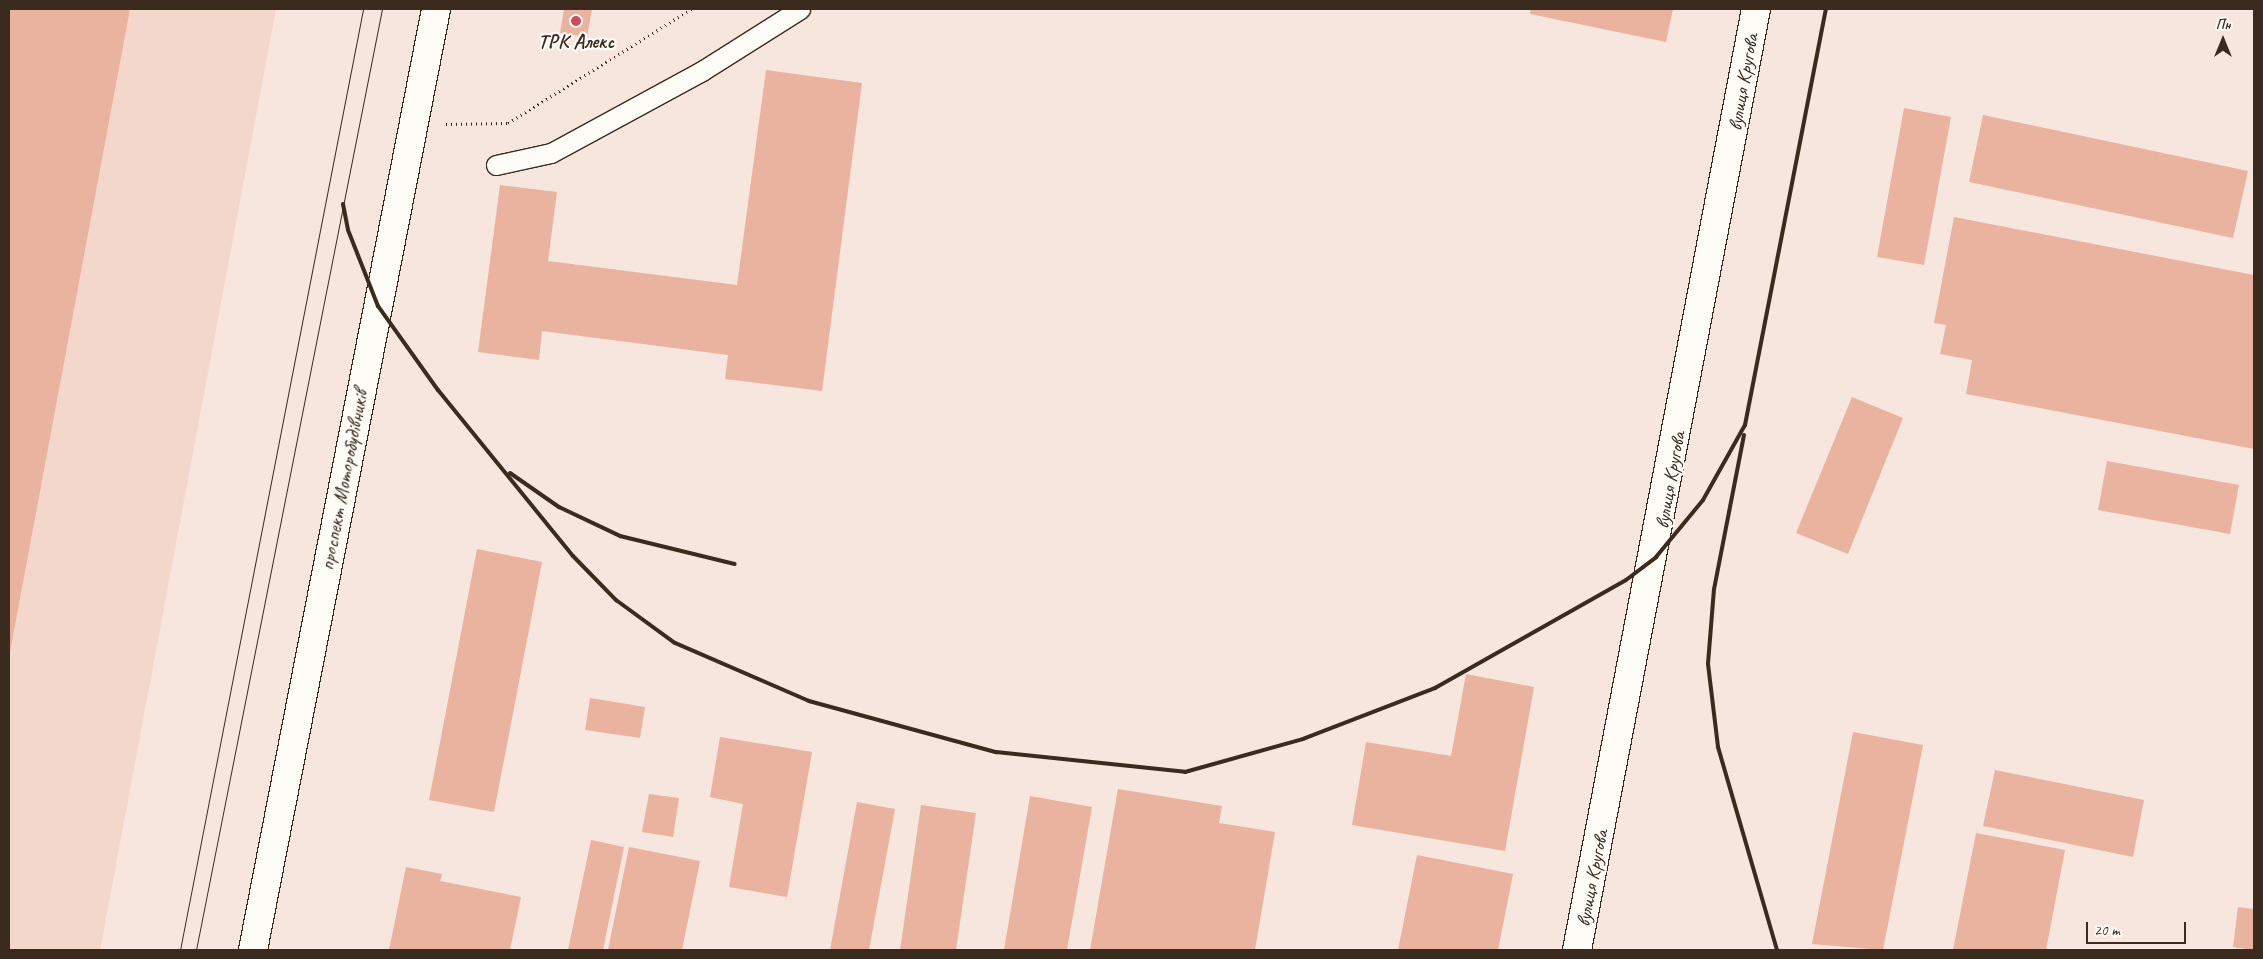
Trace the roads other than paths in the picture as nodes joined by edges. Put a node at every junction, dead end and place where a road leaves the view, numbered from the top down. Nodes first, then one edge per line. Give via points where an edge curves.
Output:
1 (436, 9) edge
2 (800, 9) edge
3 (1756, 9) edge
4 (496, 165) dead end
5 (253, 950) edge
6 (1578, 950) edge

1 - 5 main road, проспект Моторобудівників
2 - 4 lane via 702,71 551,153
3 - 6 main road, вулиця Кругова via 1656,557

